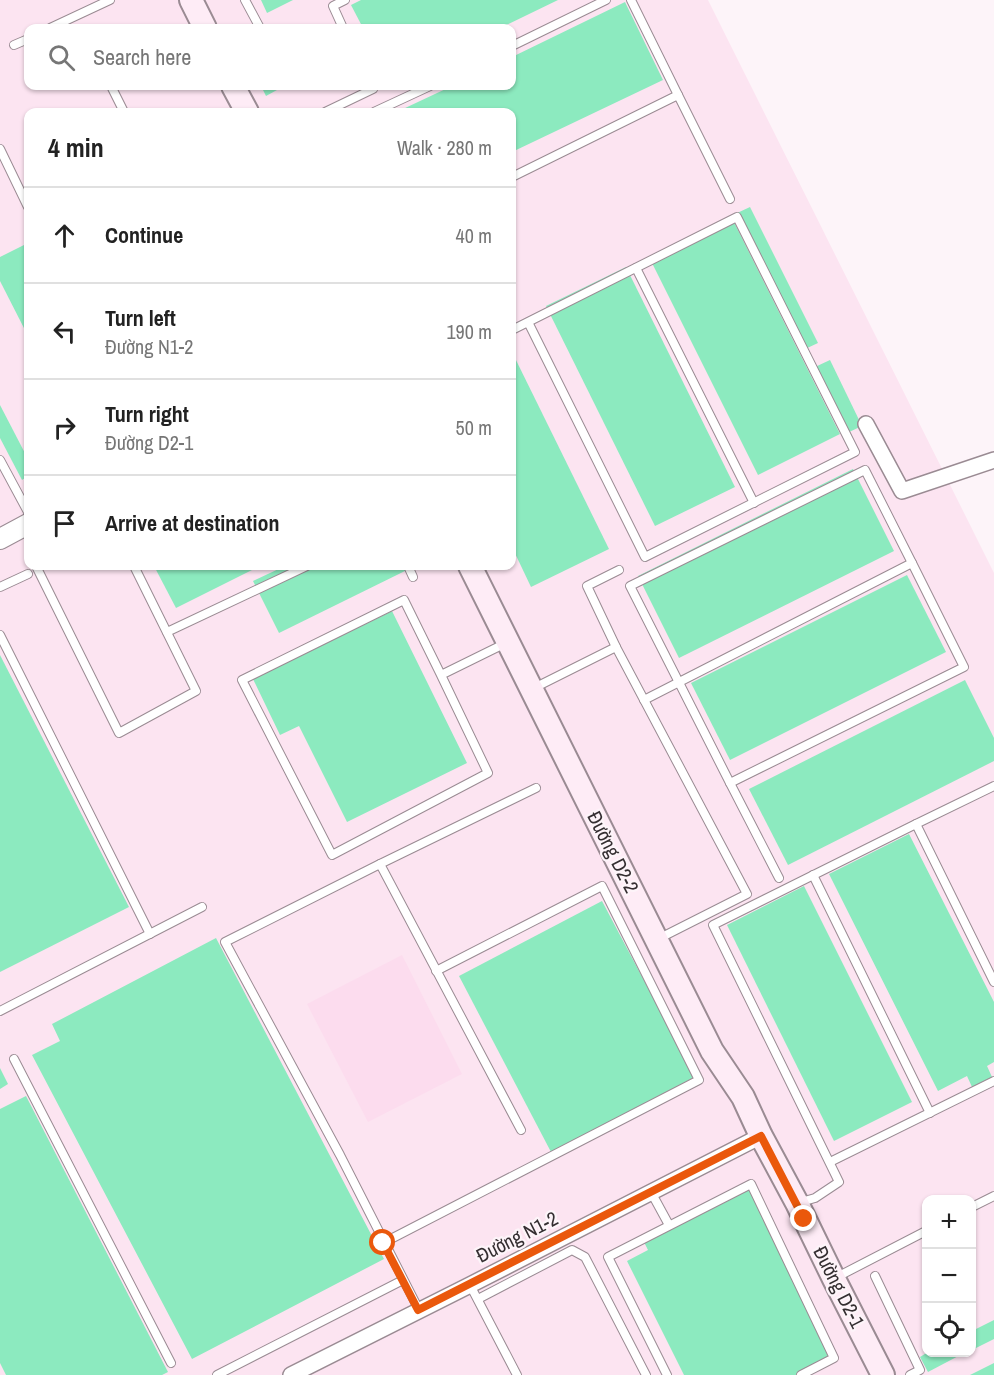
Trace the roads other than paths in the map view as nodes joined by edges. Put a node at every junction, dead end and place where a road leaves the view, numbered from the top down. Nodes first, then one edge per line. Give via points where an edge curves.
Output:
1 (110, 0) edge
2 (191, 0) edge
3 (245, 0) edge
4 (345, 0) edge
5 (606, 0) edge
6 (631, 0) edge
7 (59, 24) edge
8 (203, 24) edge
9 (258, 24) edge
10 (341, 24) edge
11 (24, 41) edge
12 (516, 44) edge
13 (14, 45) dead end
14 (113, 90) edge
15 (235, 90) edge
16 (371, 90) edge
17 (421, 90) edge
18 (678, 95) junction
19 (122, 108) edge
20 (245, 108) edge
21 (333, 108) edge
22 (383, 108) edge
23 (0, 149) edge
24 (516, 175) edge
25 (24, 199) edge
26 (730, 199) dead end
27 (636, 268) junction
28 (528, 322) junction
29 (516, 328) edge
30 (866, 424) dead end
31 (0, 460) edge
32 (994, 460) edge
33 (3, 472) edge
34 (754, 503) junction
35 (24, 506) edge
36 (24, 526) edge
37 (0, 538) edge
38 (912, 563) junction
39 (38, 570) edge
40 (136, 570) edge
41 (299, 570) edge
42 (410, 570) edge
43 (472, 570) edge
44 (619, 570) dead end
45 (28, 574) dead end
46 (413, 577) dead end
47 (0, 587) edge
48 (167, 632) junction
49 (0, 635) edge
50 (507, 642) junction
51 (616, 647) junction
52 (441, 675) junction
53 (678, 682) junction
54 (531, 690) junction
55 (644, 700) junction
56 (730, 783) junction
57 (994, 786) edge
58 (536, 788) dead end
59 (916, 824) junction
60 (380, 864) junction
61 (813, 875) junction
62 (779, 878) dead end
63 (201, 907) dead end
64 (150, 934) junction
65 (657, 940) junction
66 (436, 972) junction
67 (994, 982) edge
68 (0, 1011) edge
69 (14, 1059) dead end
70 (994, 1081) edge
71 (930, 1113) junction
72 (521, 1130) dead end
73 (761, 1136) junction
74 (830, 1162) junction
75 (651, 1192) junction
76 (994, 1196) edge
77 (797, 1203) junction
78 (976, 1205) edge
79 (669, 1225) junction
80 (922, 1234) edge
81 (383, 1243) junction
82 (875, 1276) dead end
83 (834, 1279) junction
84 (403, 1280) junction
85 (470, 1285) junction
86 (478, 1299) junction
87 (418, 1310) junction
88 (171, 1363) dead end
89 (921, 1373) edge
90 (217, 1375) edge
91 (291, 1375) edge
92 (517, 1375) edge
93 (646, 1375) edge
94 (667, 1375) edge
95 (801, 1375) edge
96 (883, 1375) edge
97 (910, 1375) edge

1 - 7 lane
2 - 8 main road
3 - 9 lane
4 - 10 lane via 333,6
5 - 12 lane
6 - 18 lane
11 - 13 lane
14 - 19 lane
15 - 20 main road
16 - 21 lane
17 - 22 lane
18 - 24 lane
18 - 26 lane
23 - 25 lane
27 - 28 lane
27 - 34 lane
27 - 34 lane via 737,217 743,228 855,452
28 - 29 lane
28 - 34 lane via 645,557
30 - 32 street via 902,491
31 - 33 lane
33 - 35 lane
36 - 37 street
38 - 53 lane
38 - 53 lane via 865,470 630,586
38 - 56 lane via 964,667
39 - 48 lane via 119,733 196,692
40 - 48 lane
41 - 48 lane
42 - 46 lane
43 - 50 main road, Đường D2-2
44 - 51 lane via 587,586
45 - 47 lane
49 - 64 lane
50 - 52 lane
50 - 54 main road, Đường D2-2
51 - 54 lane
51 - 55 lane
52 - 52 lane via 404,600 242,680 332,855 488,773
53 - 55 lane
53 - 56 lane
54 - 65 main road, Đường D2-2
55 - 65 lane via 747,894
56 - 62 lane
57 - 59 lane
58 - 60 lane
59 - 61 lane
59 - 67 lane
60 - 66 lane
60 - 81 lane via 225,942
61 - 71 lane
61 - 74 lane via 713,925
63 - 64 lane
64 - 68 lane
65 - 73 main road, Đường D2-2 via 712,1051 743,1097
66 - 72 lane
66 - 81 lane via 602,886 699,1080
69 - 88 lane
70 - 71 lane
71 - 74 lane
73 - 75 street, Đường N1-2
73 - 77 main road, Đường D2-1
74 - 77 lane via 839,1182 815,1198
75 - 79 lane
75 - 85 street, Đường N1-2
76 - 78 lane
77 - 83 main road, Đường D2-1
79 - 94 lane via 608,1257
79 - 95 lane via 751,1184 834,1358
80 - 83 lane
81 - 84 lane
82 - 89 lane
83 - 96 main road, Đường D2-1
84 - 87 lane
84 - 90 lane
85 - 86 lane
85 - 87 street, Đường N1-2
86 - 92 lane
86 - 93 lane via 572,1250 585,1257
87 - 91 street, Đường N1-2
89 - 97 lane

